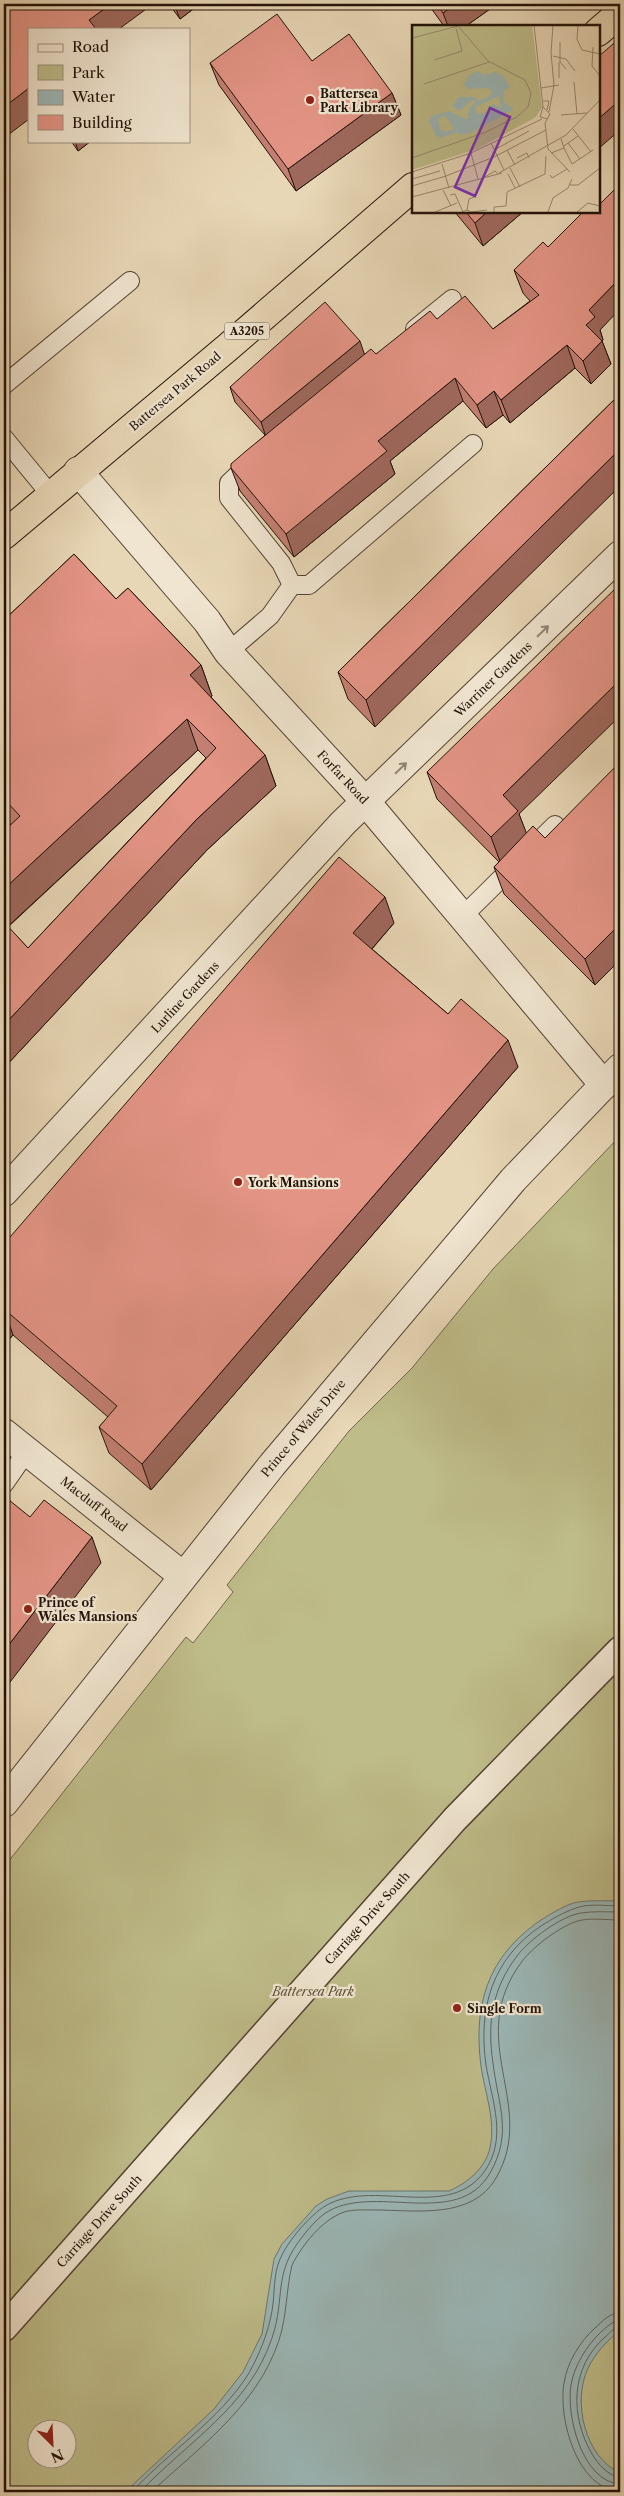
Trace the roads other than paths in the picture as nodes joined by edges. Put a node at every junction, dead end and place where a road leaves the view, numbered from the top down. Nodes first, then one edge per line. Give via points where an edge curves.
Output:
1 (620, 13) edge
2 (599, 31) edge
3 (412, 188) edge
4 (130, 281) dead end
5 (452, 299) dead end
6 (399, 342) edge
7 (4, 385) edge
8 (4, 438) edge
9 (473, 444) dead end
10 (262, 453) edge
11 (78, 471) junction
12 (50, 494) junction
13 (4, 534) edge
14 (620, 555) edge
15 (292, 585) junction
16 (228, 652) junction
17 (366, 802) junction
18 (555, 825) edge
19 (462, 917) junction
20 (612, 1077) edge
21 (4, 1192) edge
22 (4, 1433) edge
23 (27, 1451) junction
24 (4, 1484) edge
25 (183, 1576) junction
26 (620, 1650) edge
27 (4, 1803) edge
28 (4, 2328) edge

1 - 2 highway
3 - 11 highway, Battersea Park Road / A3205
4 - 7 lane
5 - 6 lane
8 - 12 lane
9 - 15 lane via 309,585
10 - 15 lane via 229,482 229,498 281,563
11 - 12 highway, Battersea Park Road / A3205
11 - 16 street, Forfar Road via 207,621
12 - 13 highway, Battersea Park Road / A3205
17 -> 14 street, Warriner Gardens
15 - 16 lane via 270,616
16 - 17 street, Forfar Road
17 - 19 street, Forfar Road
17 - 21 street, Lurline Gardens via 342,824
18 - 19 lane
19 - 20 street, Forfar Road
20 - 25 street, Prince of Wales Drive via 513,1180 272,1465
22 - 23 street, Macduff Road
23 - 24 lane
23 - 25 street, Macduff Road
25 - 27 street, Prince of Wales Drive
26 - 28 street, Carriage Drive South via 455,1819

